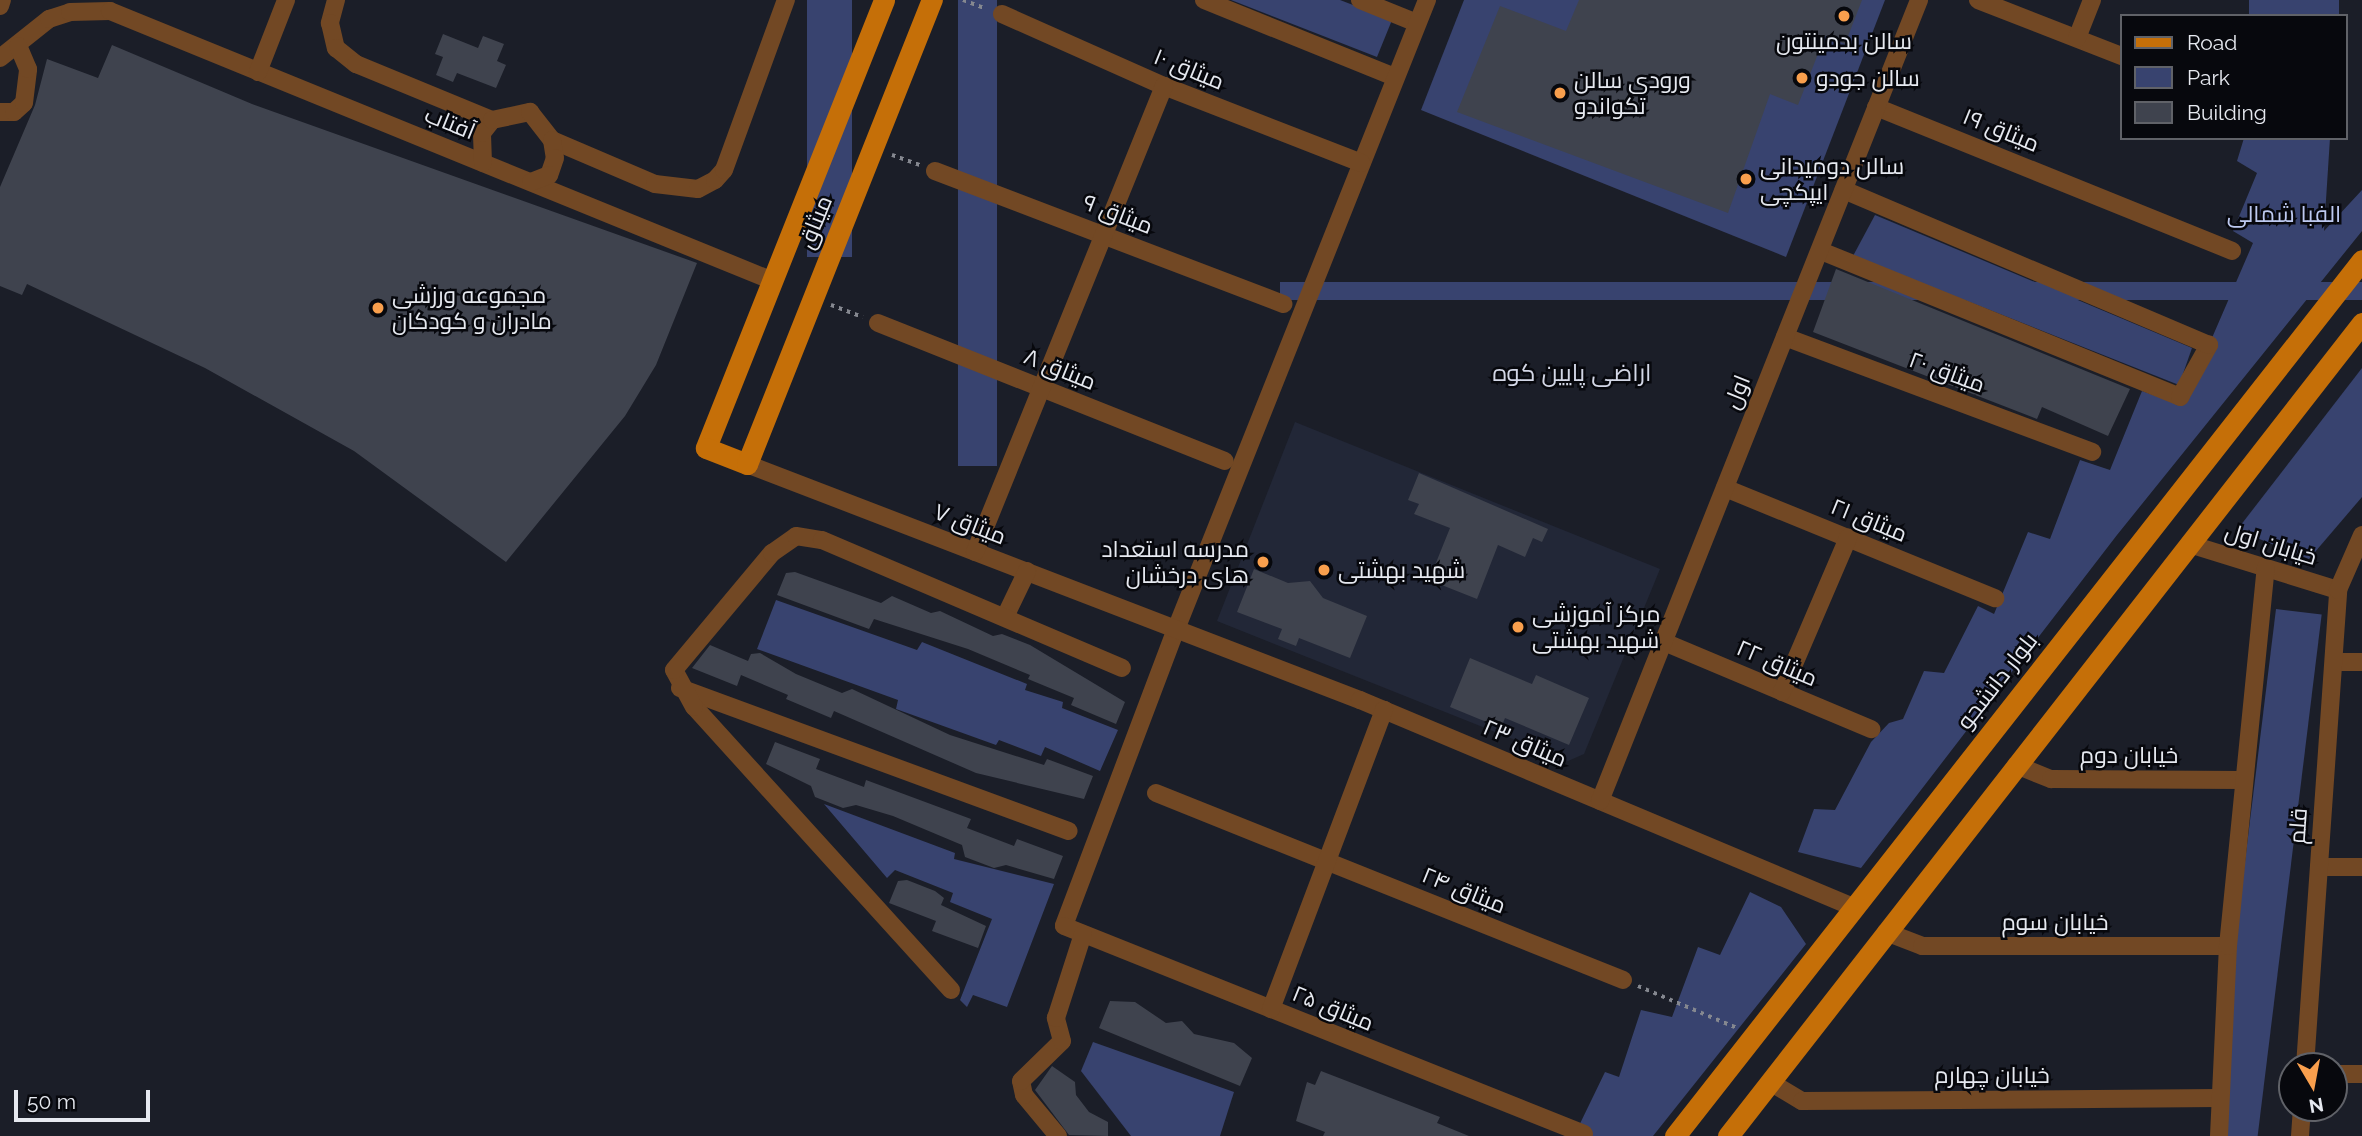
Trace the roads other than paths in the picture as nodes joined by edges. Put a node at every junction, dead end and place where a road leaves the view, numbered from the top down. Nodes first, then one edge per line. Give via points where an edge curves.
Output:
1 (2, 0) edge
2 (286, 0) edge
3 (336, 0) edge
4 (786, 0) edge
5 (884, 0) edge
6 (932, 0) edge
7 (1204, 0) edge
8 (1360, 0) edge
9 (1427, 0) edge
10 (1919, 0) edge
11 (1978, 0) edge
12 (2092, 0) edge
13 (0, 6) edge
14 (1002, 14) road end
15 (1417, 23) junction
16 (2077, 38) junction
17 (18, 46) junction
18 (2120, 55) edge
19 (0, 58) edge
20 (258, 72) junction
21 (1395, 77) junction
22 (1164, 86) junction
23 (1876, 107) junction
24 (0, 112) edge
25 (492, 120) junction
26 (552, 140) junction
27 (483, 163) junction
28 (1361, 163) junction
29 (935, 171) road end
30 (531, 182) junction
31 (1844, 190) junction
32 (1104, 235) junction
33 (1821, 251) junction
34 (2232, 251) dead end
35 (2362, 260) edge
36 (773, 281) junction
37 (1283, 304) dead end
38 (878, 323) road end
39 (2359, 332) edge
40 (1785, 337) junction
41 (1043, 389) junction
42 (2092, 452) dead end
43 (1224, 461) dead end
44 (747, 464) junction
45 (1725, 488) junction
46 (2362, 535) edge
47 (1848, 538) junction
48 (2189, 544) junction
49 (975, 552) junction
50 (2266, 568) junction
51 (1027, 571) junction
52 (2338, 590) junction
53 (1995, 597) dead end
54 (1005, 617) junction
55 (1176, 629) junction
56 (1664, 642) junction
57 (2334, 662) junction
58 (2362, 662) edge
59 (1122, 668) dead end
60 (680, 688) junction
61 (1782, 692) junction
62 (1384, 710) junction
63 (1871, 729) dead end
64 (2016, 765) junction
65 (2243, 780) junction
66 (1156, 793) dead end
67 (1600, 801) junction
68 (1068, 831) dead end
69 (1327, 862) junction
70 (2319, 867) junction
71 (2362, 867) edge
72 (1853, 907) junction
73 (1886, 932) junction
74 (1083, 934) junction
75 (2228, 946) junction
76 (1623, 980) road end
77 (951, 990) dead end
78 (1271, 1009) junction
79 (2306, 1052) edge
80 (1770, 1082) junction
81 (2219, 1098) junction
82 (1584, 1134) dead end
83 (1058, 1136) edge
84 (1675, 1136) edge
85 (1728, 1136) edge
86 (2219, 1136) edge

1 - 13 street
2 - 20 street
3 - 25 street via 330,23 336,48 356,64
4 - 26 street via 724,170 715,180 698,189 655,184
5 - 36 main road, میثاق
6 - 44 main road, میثاق
7 - 21 street
8 - 15 street
9 - 15 street
10 - 23 street, اول
11 - 16 street
12 - 16 street
14 - 22 street, میثاق ۱۰
15 - 21 street
16 - 18 street
17 - 19 street
17 - 20 street, آفتاب via 49,19 70,12 110,10
17 - 24 street via 28,69 24,103 14,112
20 - 27 street, آفتاب
21 - 28 street
22 - 28 street, میثاق ۱۰
22 - 32 street
23 - 31 street, اول
23 - 34 street, میثاق ۱۹
25 - 26 street via 530,112
25 - 27 street via 482,133
26 - 30 street via 549,175
27 - 30 street, آفتاب
28 - 55 street
29 - 32 street, میثاق ۹
30 - 36 street, آفتاب
31 - 33 street, اول
31 - 33 street via 2208,345 2180,397
32 - 37 street, میثاق ۹
32 - 41 street
33 - 40 street, اول
35 - 72 main road, بلوار دانشجو
36 - 44 main road, میثاق via 706,448
38 - 41 street, میثاق ۸
39 - 48 main road
40 - 42 street, میثاق ۲۰
40 - 45 street, اول
41 - 43 street, میثاق ۸
41 - 49 street
44 - 49 street, میثاق ۷
45 - 47 street, میثاق ۲۱
45 - 56 street, اول
46 - 52 street
47 - 53 street, میثاق ۲۱
47 - 61 street
48 - 50 street, خیابان اول
48 - 64 main road
49 - 51 street, میثاق ۷
50 - 52 street, خیابان اول
50 - 65 street
51 - 54 street
51 - 55 street, میثاق ۷
52 - 57 street, قلم
54 - 59 street
54 - 60 street via 822,540 796,536 772,553 674,670
55 - 62 street, میثاق ۲۳
55 - 74 street, میثاق ۲۵ via 1064,926
56 - 61 street, میثاق ۲۲
56 - 67 street, اول
57 - 58 street
57 - 70 street, قلم
60 - 68 street
60 - 77 street
61 - 63 street, میثاق ۲۲
62 - 67 street, میثاق ۲۳
62 - 69 street
64 - 65 street, خیابان دوم via 2051,779
64 - 73 main road
65 - 75 street
66 - 69 street, میثاق ۲۴
67 - 72 street, میثاق ۲۳
69 - 76 street, میثاق ۲۴
69 - 78 street
70 - 71 street
70 - 79 street, قلم
72 - 84 main road, بلوار دانشجو
73 - 75 street, خیابان سوم via 1922,946
73 - 80 main road
74 - 78 street, میثاق ۲۵
74 - 83 street via 1056,1018 1062,1041 1021,1081 1024,1095
75 - 81 street
78 - 82 street, میثاق ۲۵
80 - 81 street, خیابان چهارم via 1802,1101
80 - 85 main road
81 - 86 street

